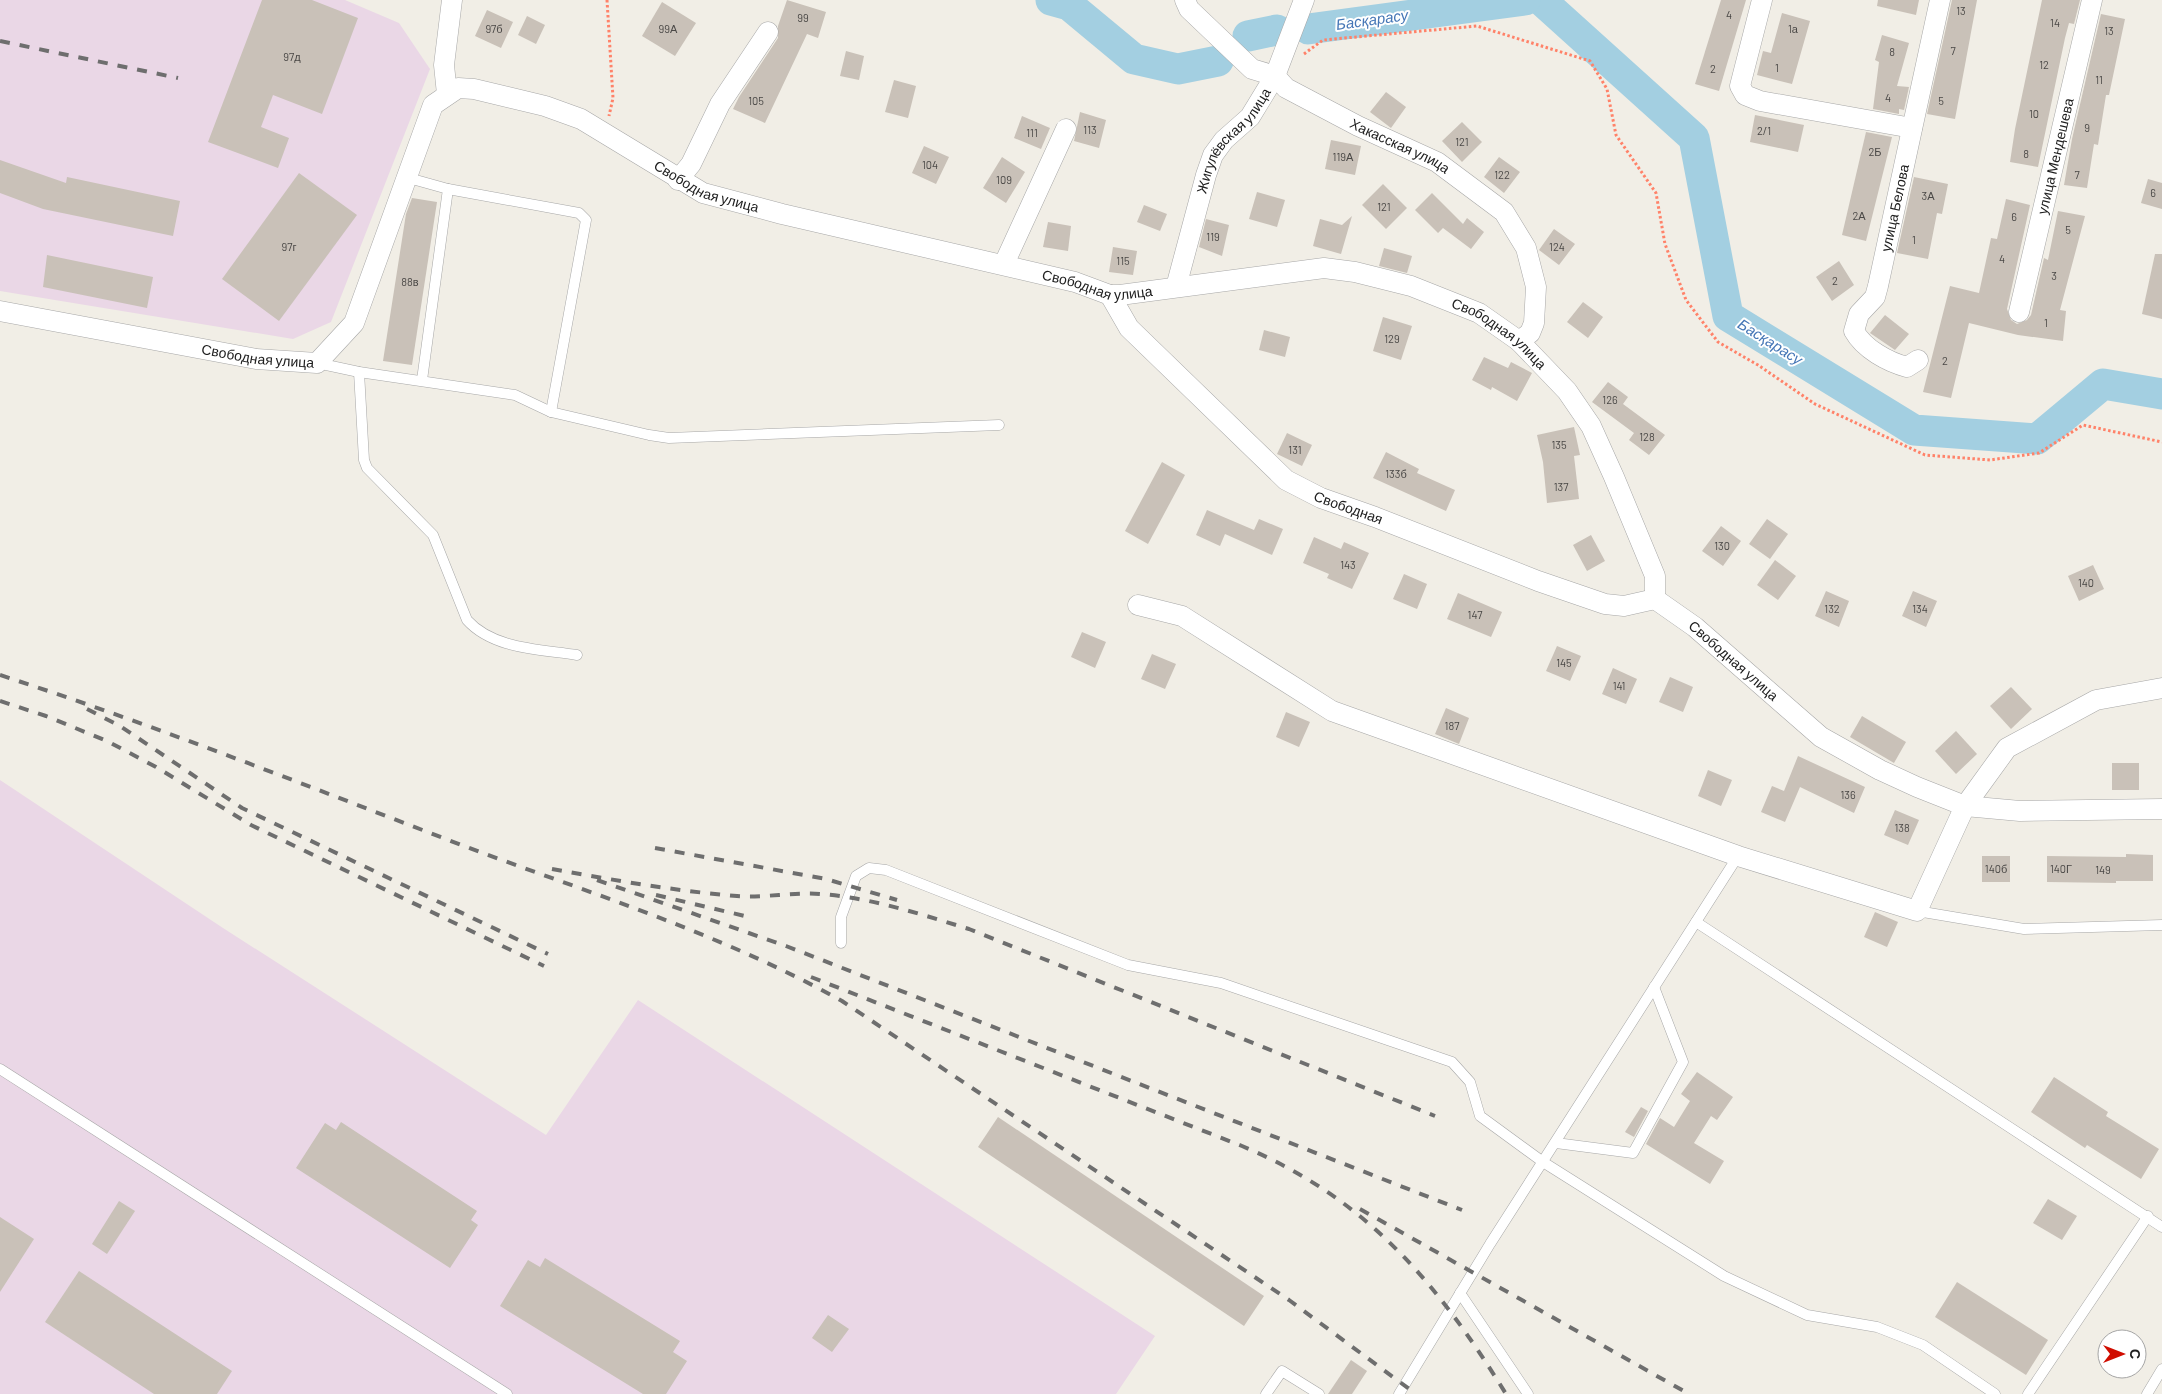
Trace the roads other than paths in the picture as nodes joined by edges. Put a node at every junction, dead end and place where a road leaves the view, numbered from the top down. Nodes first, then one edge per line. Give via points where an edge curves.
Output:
1 (452, 0) edge
2 (1185, 0) edge
3 (1304, 0) edge
4 (1762, 0) edge
5 (1940, 0) edge
6 (2092, 0) edge
7 (768, 32) dead end
8 (1275, 76) junction
9 (447, 94) junction
10 (1912, 128) junction
11 (1066, 129) dead end
12 (405, 176) junction
13 (678, 180) junction
14 (448, 189) junction
15 (1004, 264) junction
16 (1176, 287) junction
17 (1110, 295) junction
18 (0, 311) edge
19 (2019, 312) dead end
20 (1519, 341) junction
21 (1918, 360) dead end
22 (317, 363) junction
23 (359, 372) junction
24 (422, 380) junction
25 (552, 412) junction
26 (999, 425) dead end
27 (1655, 599) junction
28 (1138, 605) dead end
29 (576, 655) dead end
30 (2162, 688) edge
31 (1965, 806) junction
32 (2162, 809) edge
33 (1738, 856) junction
34 (1917, 911) junction
35 (1696, 922) junction
36 (2162, 925) edge
37 (841, 943) dead end
38 (1654, 988) junction
39 (0, 1069) edge
40 (1556, 1143) junction
41 (1543, 1162) junction
42 (2148, 1216) junction
43 (2162, 1227) edge
44 (1460, 1293) junction
45 (2162, 1369) edge
46 (507, 1394) edge
47 (1266, 1394) edge
48 (1319, 1394) edge
49 (1399, 1394) edge
50 (1528, 1394) edge
51 (1995, 1394) edge
52 (2028, 1394) edge
53 (2147, 1394) edge

1 - 9 street via 444,65
2 - 8 street, Хакасская улица via 1189,10 1252,69
3 - 8 street, Жигулёвская улица
4 - 10 street via 1740,86 1745,95
5 - 10 street, улица Белова
6 - 19 street, улица Мендешева
7 - 13 street via 720,104 691,164
8 - 16 street, Жигулёвская улица via 1250,117 1224,140 1214,156
8 - 20 street, Хакасская улица via 1286,88 1437,162 1504,212 1526,248 1536,287 1534,323 1530,333
9 - 12 street, Свободная улица via 433,105
9 - 13 street, Свободная улица via 458,88 474,89 545,106 581,120
10 - 21 street, улица Белова via 1875,297 1859,314 1854,331 1858,338 1889,362 1907,367
11 - 15 street
12 - 14 lane
12 - 22 street, Свободная улица via 354,323
13 - 15 street, Свободная улица via 703,193 773,212
14 - 24 lane
14 - 25 lane via 578,213 586,220
15 - 17 street, Свободная улица via 1076,282
16 - 17 street, Свободная улица
16 - 20 street, Свободная улица via 1324,268 1356,272 1411,286 1479,313
17 - 27 street, Свободная via 1129,328 1286,480 1321,498 1605,604 1624,606
18 - 22 street, Свободная улица via 256,359
20 - 27 street, Свободная улица via 1567,391 1590,426 1655,576
22 - 23 lane
23 - 24 lane
23 - 29 lane via 366,468 433,535 467,620 477,631 505,644
24 - 25 lane via 515,395
25 - 26 lane via 669,438
27 - 31 street, Свободная улица via 1695,627 1821,737 1880,770
28 - 33 street via 1182,616 1332,711
30 - 31 street via 2096,700 2007,748
31 - 32 street, Свободная улица via 2020,811
31 - 34 street
33 - 34 street
33 - 35 lane
34 - 36 lane via 2024,929
35 - 38 lane
35 - 42 lane
37 - 41 lane via 841,917 856,876 869,868 886,870 1128,965 1221,983 1452,1062 1470,1082 1480,1116
38 - 40 lane
38 - 40 lane via 1683,1062 1632,1153
39 - 46 lane
40 - 41 lane
41 - 44 lane
41 - 51 lane via 1724,1276 1807,1314 1877,1327 1923,1345
42 - 43 lane
42 - 52 lane
44 - 49 lane
44 - 50 lane
45 - 53 lane
47 - 48 lane via 1282,1371

